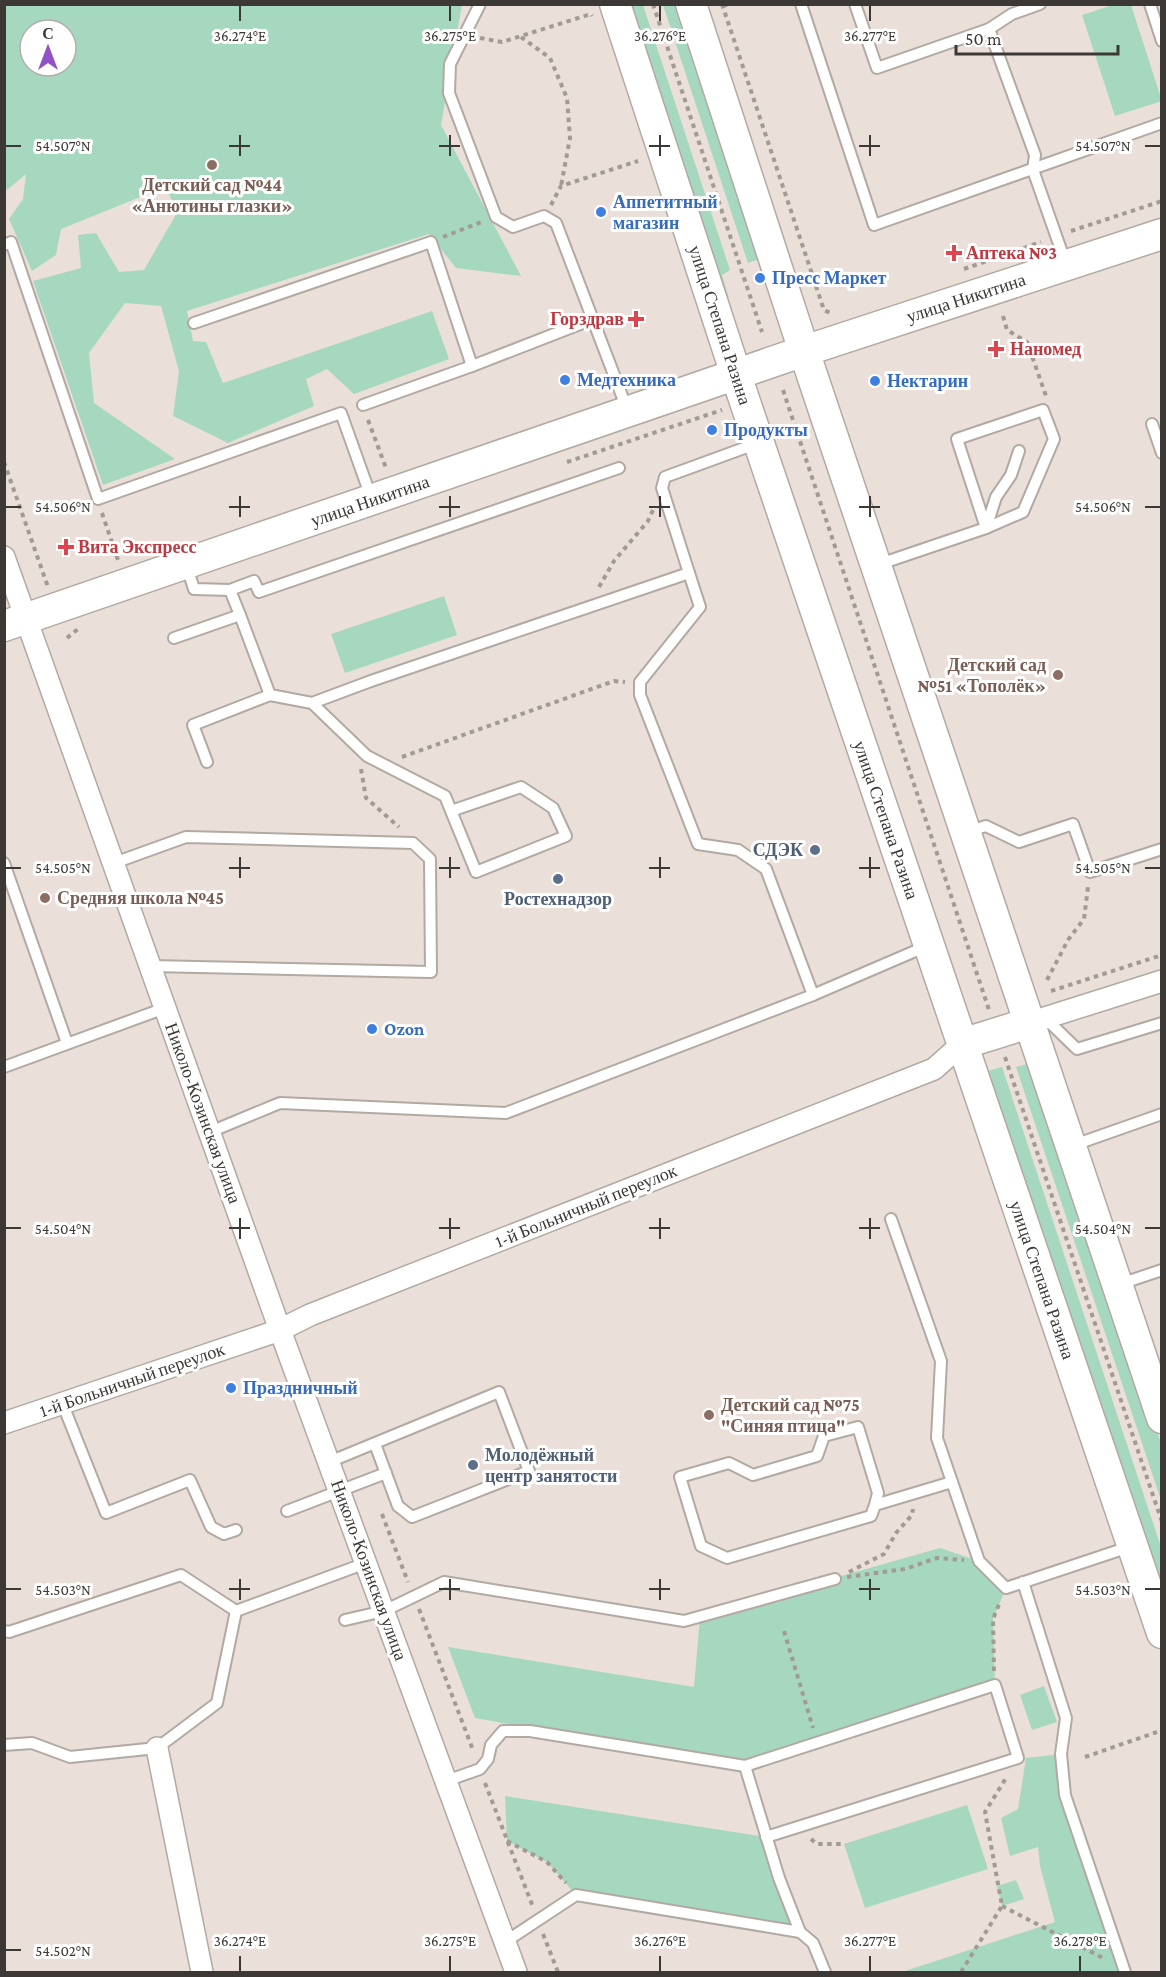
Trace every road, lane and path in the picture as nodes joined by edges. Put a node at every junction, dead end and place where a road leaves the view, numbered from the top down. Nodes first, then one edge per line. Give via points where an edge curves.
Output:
1 (480, 4) edge
2 (653, 4) edge
3 (691, 4) edge
4 (729, 4) edge
5 (801, 4) edge
6 (855, 4) edge
7 (1040, 4) edge
8 (1150, 4) edge
9 (723, 6) dead end
10 (605, 15) edge
11 (989, 30) junction
12 (465, 34) junction
13 (521, 36) junction
14 (1161, 41) edge
15 (1161, 123) edge
16 (635, 150) dead end
17 (1033, 170) junction
18 (561, 186) junction
19 (544, 216) junction
20 (496, 217) junction
21 (1161, 234) edge
22 (431, 242) junction
23 (4, 245) edge
24 (1066, 264) junction
25 (1003, 316) dead end
26 (593, 319) junction
27 (194, 323) dead end
28 (762, 332) dead end
29 (804, 351) junction
30 (472, 366) junction
31 (736, 376) junction
32 (783, 390) dead end
33 (363, 405) joint
34 (1043, 410) junction
35 (628, 412) junction
36 (1152, 424) dead end
37 (759, 443) junction
38 (1019, 451) dead end
39 (1161, 453) edge
40 (4, 462) edge
41 (386, 468) dead end
42 (619, 468) dead end
43 (662, 488) junction
44 (98, 499) junction
45 (372, 500) junction
46 (986, 528) junction
47 (4, 557) edge
48 (119, 564) dead end
49 (186, 564) junction
50 (876, 565) junction
51 (689, 573) junction
52 (49, 589) dead end
53 (230, 590) junction
54 (587, 608) junction
55 (240, 615) junction
56 (16, 622) edge
57 (174, 638) dead end
58 (640, 682) junction
59 (270, 695) junction
60 (312, 703) junction
61 (367, 756) junction
62 (207, 762) dead end
63 (382, 764) junction
64 (451, 811) junction
65 (966, 832) junction
66 (406, 843) junction
67 (1161, 849) edge
68 (4, 862) edge
69 (114, 862) junction
70 (1090, 872) junction
71 (928, 945) junction
72 (1161, 955) edge
73 (150, 966) junction
74 (1047, 980) dead end
75 (1161, 981) edge
76 (1051, 991) dead end
77 (813, 995) junction
78 (165, 1008) junction
79 (1037, 1021) junction
80 (1161, 1023) edge
81 (997, 1034) junction
82 (66, 1043) junction
83 (962, 1044) junction
84 (4, 1066) edge
85 (1161, 1114) edge
86 (210, 1132) junction
87 (1071, 1146) junction
88 (891, 1220) dead end
89 (1161, 1270) edge
90 (1117, 1286) junction
91 (280, 1330) junction
92 (63, 1405) junction
93 (1161, 1418) edge
94 (4, 1424) edge
95 (375, 1444) junction
96 (329, 1462) junction
97 (386, 1473) junction
98 (952, 1482) junction
99 (339, 1491) junction
100 (916, 1493) junction
101 (875, 1505) junction
102 (287, 1511) dead end
103 (384, 1518) dead end
104 (1161, 1522) edge
105 (236, 1530) dead end
106 (1132, 1546) junction
107 (979, 1561) junction
108 (366, 1563) junction
109 (835, 1579) junction
110 (1023, 1582) junction
111 (414, 1596) junction
112 (236, 1611) junction
113 (384, 1611) junction
114 (993, 1619) dead end
115 (345, 1620) dead end
116 (784, 1630) dead end
117 (4, 1631) edge
118 (1161, 1633) edge
119 (993, 1663) dead end
120 (1157, 1732) dead end
121 (817, 1742) junction
122 (4, 1745) edge
123 (157, 1748) junction
124 (1085, 1757) dead end
125 (1018, 1758) junction
126 (745, 1766) junction
127 (480, 1769) junction
128 (446, 1781) junction
129 (796, 1828) junction
130 (766, 1837) junction
131 (507, 1841) junction
132 (844, 1844) dead end
133 (576, 1895) junction
134 (1002, 1906) junction
135 (538, 1920) junction
136 (800, 1932) junction
137 (505, 1942) junction
138 (1124, 1970) edge
139 (202, 1972) edge
140 (516, 1972) edge
141 (558, 1972) edge
142 (825, 1972) edge
143 (961, 1972) edge

1 - 12 lane
2 - 28 path
3 - 29 main road
4 - 9 path
5 - 17 lane via 874,225
6 - 11 lane via 877,68
7 - 11 lane via 1012,14
8 - 14 lane
10 - 13 path via 591,14
10 - 31 main road, улица Степана Разина
11 - 17 lane via 1035,155
12 - 13 path via 502,42
12 - 20 lane via 450,64 449,93
13 - 18 path via 550,58 567,98 570,138
15 - 17 lane
16 - 18 path via 638,162
17 - 24 lane
18 - 19 path
19 - 20 lane via 513,226
19 - 26 lane via 556,223
20 - 22 path
21 - 24 main road, улица Никитина
22 - 27 lane
22 - 30 lane
23 - 44 lane via 11,242
24 - 29 main road, улица Никитина
25 - 34 path via 1007,330 1027,342 1048,399
26 - 30 lane
26 - 35 lane
29 - 31 main road, улица Никитина
29 - 50 main road
30 - 33 lane
31 - 35 main road, улица Никитина
31 - 37 main road, улица Степана Разина
32 - 81 path
33 - 41 path
34 - 46 lane via 1054,439 1023,512
34 - 46 lane via 957,439
35 - 45 main road, улица Никитина
36 - 39 lane
37 - 43 lane via 665,477
37 - 71 main road, улица Степана Разина
38 - 46 lane via 1011,475 996,497
40 - 52 path
42 - 53 lane via 259,592 255,581
43 - 51 lane
43 - 54 path via 648,521 614,561
44 - 45 lane via 341,413
44 - 48 path
45 - 49 main road, улица Никитина
46 - 50 lane
47 - 56 street, Николо-Козинская улица
49 - 53 lane via 194,589
49 - 56 main road, улица Никитина
50 - 65 main road
51 - 54 lane
51 - 58 lane via 700,607
53 - 55 lane
54 - 60 lane
55 - 57 lane
55 - 59 lane
56 - 69 street, Николо-Козинская улица
58 - 63 path via 614,681
58 - 77 lane via 639,695 698,844 738,849 766,869
59 - 60 lane
59 - 62 lane via 193,725
60 - 61 lane
61 - 63 lane
61 - 66 path via 360,765 366,798 406,833
63 - 64 lane via 445,796
64 - 64 lane via 476,872 566,836 553,808 521,787
65 - 70 lane via 986,826 1019,842 1073,824
65 - 79 main road
66 - 69 lane via 186,837
66 - 73 lane via 413,843 430,859 430,972
67 - 70 lane
68 - 82 lane
69 - 73 street, Николо-Козинская улица
70 - 74 path via 1084,919
71 - 77 lane
71 - 83 main road, улица Степана Разина
72 - 76 path
73 - 78 street, Николо-Козинская улица
75 - 79 street, 1-й Больничный переулок
77 - 86 lane via 506,1113 280,1103
78 - 82 lane
78 - 86 street, Николо-Козинская улица
79 - 80 lane via 1077,1049
79 - 81 main road, 1-й Больничный переулок
79 - 87 main road
81 - 83 main road, 1-й Больничный переулок
81 - 104 path
82 - 84 lane
83 - 91 street, 1-й Больничный переулок via 934,1069
83 - 106 main road, улица Степана Разина
85 - 87 lane
86 - 91 street, Николо-Козинская улица
87 - 90 main road
88 - 98 lane via 941,1361 937,1438
89 - 90 lane
90 - 93 main road
91 - 92 street, 1-й Больничный переулок
91 - 96 street, Николо-Козинская улица
92 - 94 street, 1-й Больничный переулок
92 - 105 lane via 106,1513 190,1480 211,1527 224,1534
95 - 96 lane
95 - 97 lane
95 - 97 lane via 499,1392 530,1471 412,1516 398,1506
96 - 99 street, Николо-Козинская улица
97 - 99 lane
98 - 100 lane
98 - 107 lane
99 - 102 lane
99 - 108 street, Николо-Козинская улица
100 - 101 lane
100 - 109 path via 912,1515 884,1554
101 - 101 lane via 871,1516 727,1558 701,1546 680,1477 729,1463 753,1475 817,1456 824,1436 858,1427 878,1493
103 - 111 path
106 - 110 lane
106 - 118 main road, улица Степана Разина
107 - 109 path via 937,1558 905,1569
107 - 110 lane via 1006,1588
108 - 112 lane
108 - 113 street, Николо-Козинская улица
109 - 111 lane via 684,1621 444,1582
110 - 138 lane via 1066,1718 1062,1754 1065,1795
111 - 113 lane
111 - 127 path
112 - 117 lane via 181,1575
112 - 123 lane via 217,1703
113 - 115 lane
113 - 128 street, Николо-Козинская улица
114 - 119 path
116 - 121 path
120 - 124 path
121 - 125 lane via 995,1685
121 - 126 lane
122 - 123 lane via 32,1743 70,1757
123 - 139 street
125 - 129 lane
125 - 134 path via 985,1812
126 - 127 lane via 530,1731 503,1731 491,1745 488,1759
126 - 130 lane
127 - 128 lane
127 - 131 path
128 - 137 street, Николо-Козинская улица
129 - 130 lane
129 - 132 path via 817,1844
130 - 136 lane
131 - 133 path via 547,1862
131 - 135 path
133 - 135 lane
133 - 136 lane
134 - 138 path
134 - 143 path
135 - 137 lane
135 - 141 path
136 - 142 lane via 813,1943
137 - 140 street, Николо-Козинская улица

